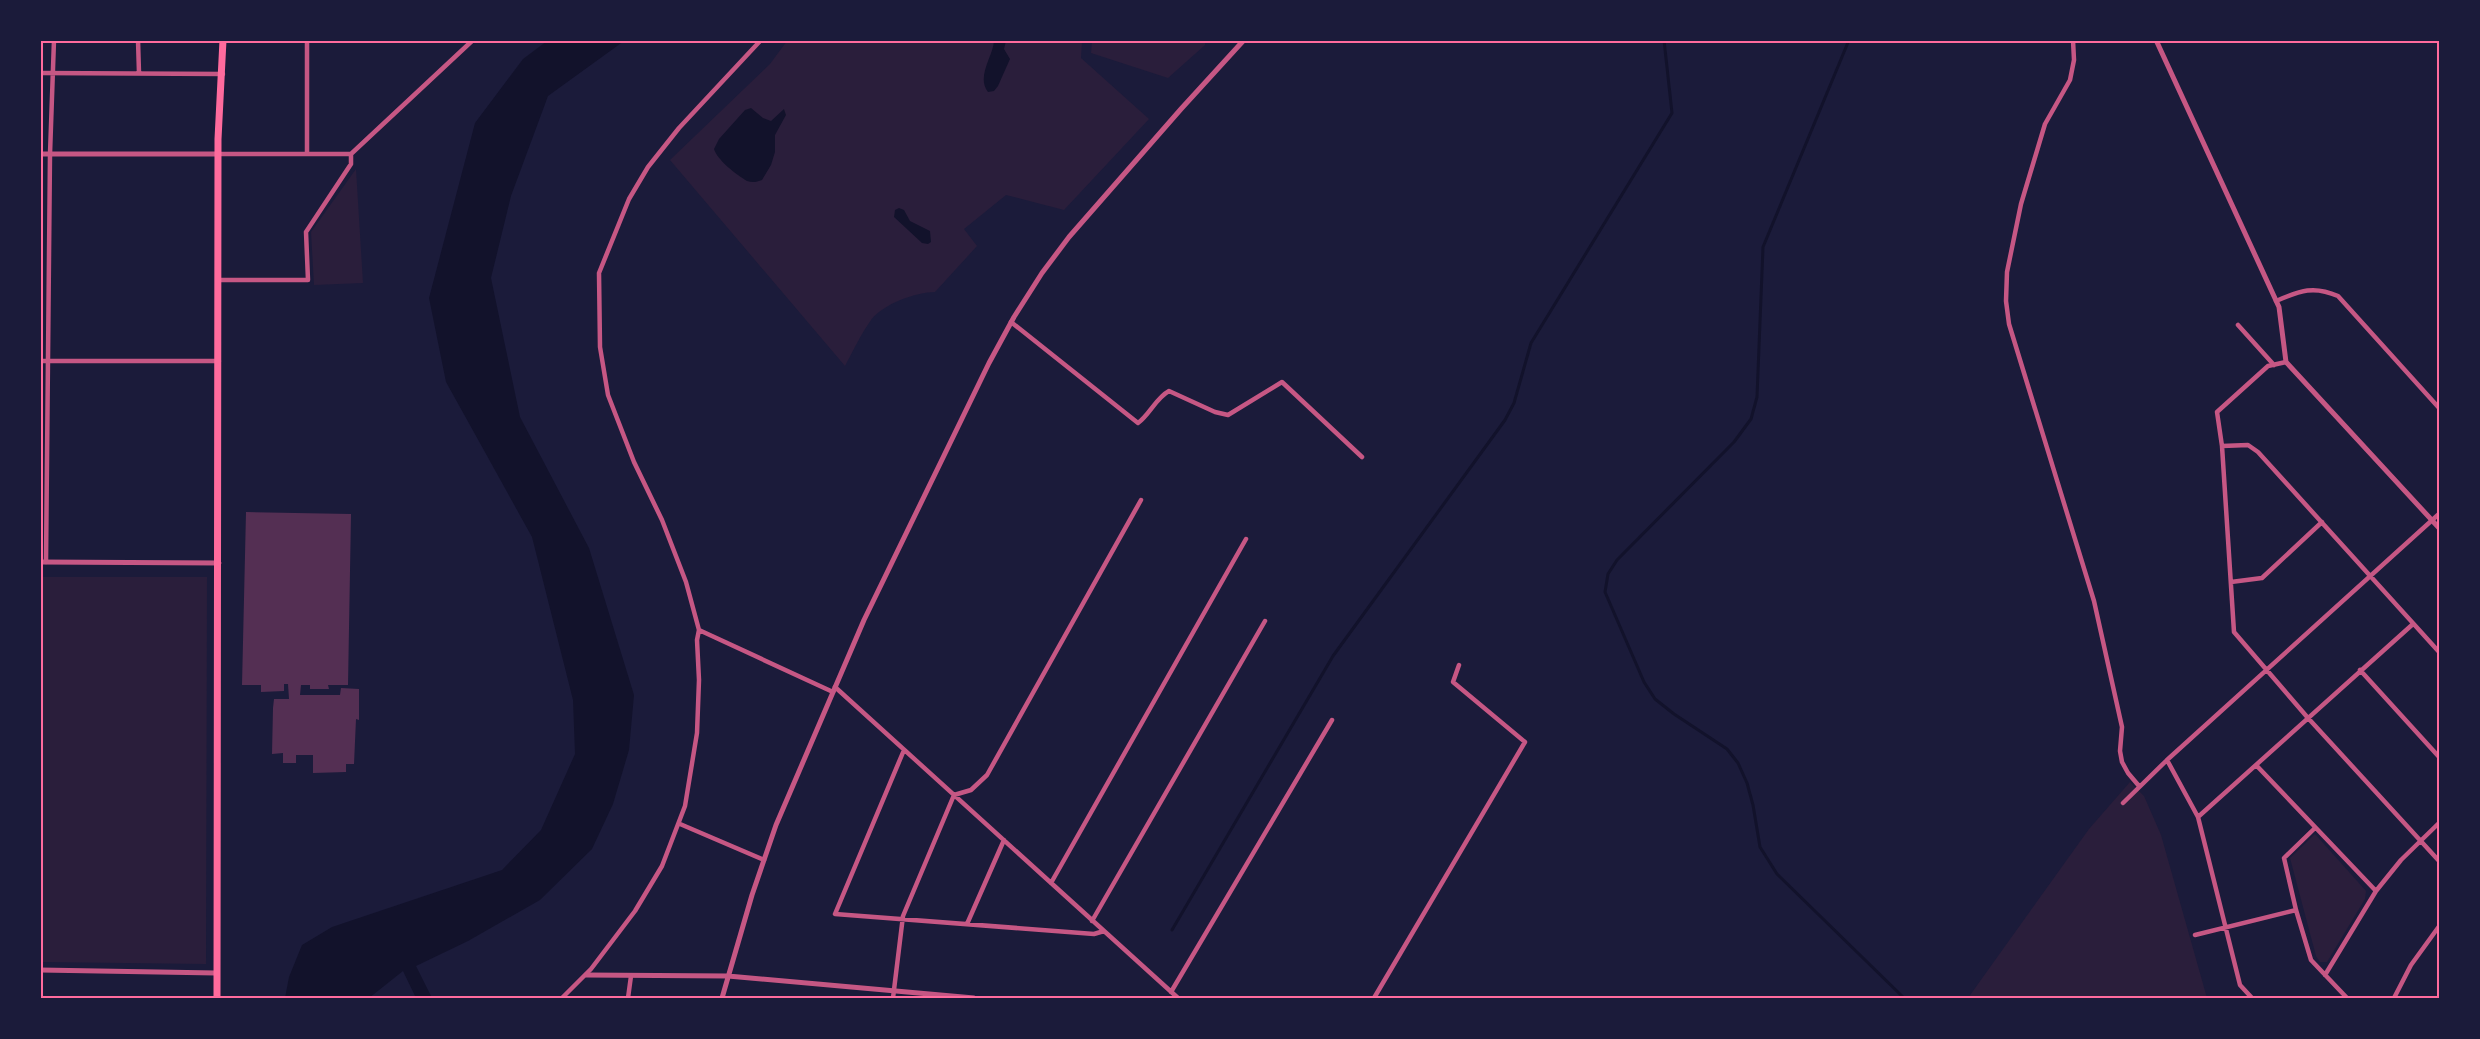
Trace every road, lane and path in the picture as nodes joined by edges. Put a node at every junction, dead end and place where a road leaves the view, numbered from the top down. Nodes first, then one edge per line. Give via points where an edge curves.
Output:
1 (54, 40) edge
2 (138, 40) edge
3 (223, 40) edge
4 (307, 40) edge
5 (473, 40) edge
6 (760, 40) edge
7 (1244, 40) edge
8 (2073, 40) edge
9 (2156, 40) edge
10 (40, 73) edge
11 (54, 73) junction
12 (138, 73) junction
13 (223, 74) junction
14 (40, 153) edge
15 (50, 154) junction
16 (218, 154) junction
17 (307, 154) junction
18 (351, 154) junction
19 (219, 280) junction
20 (2277, 302) junction
21 (1011, 322) junction
22 (2238, 325) dead end
23 (40, 361) edge
24 (48, 361) junction
25 (219, 361) junction
26 (2286, 362) junction
27 (2274, 365) junction
28 (2439, 409) edge
29 (2222, 446) junction
30 (1362, 457) dead end
31 (1141, 500) dead end
32 (2439, 513) edge
33 (2432, 520) junction
34 (2322, 522) junction
35 (2439, 529) edge
36 (1246, 539) dead end
37 (43, 562) edge
38 (219, 563) junction
39 (2370, 576) junction
40 (2231, 582) junction
41 (1264, 621) dead end
42 (2413, 624) junction
43 (699, 630) junction
44 (2439, 653) edge
45 (1459, 665) dead end
46 (2266, 670) junction
47 (2360, 670) junction
48 (834, 690) junction
49 (2308, 718) junction
50 (1332, 720) dead end
51 (904, 750) junction
52 (2439, 758) edge
53 (2167, 760) junction
54 (2256, 765) junction
55 (2139, 786) junction
56 (954, 795) junction
57 (2123, 803) dead end
58 (2198, 817) junction
59 (2439, 822) edge
60 (680, 824) junction
61 (2315, 828) junction
62 (1004, 840) junction
63 (2420, 840) junction
64 (764, 860) junction
65 (2439, 862) edge
66 (1051, 883) junction
67 (2376, 891) junction
68 (2296, 910) junction
69 (903, 920) junction
70 (1092, 921) junction
71 (967, 924) junction
72 (2439, 925) edge
73 (2226, 926) junction
74 (1104, 931) junction
75 (2195, 935) dead end
76 (40, 970) edge
77 (216, 973) junction
78 (586, 975) junction
79 (2325, 975) junction
80 (631, 976) junction
81 (728, 976) junction
82 (894, 991) junction
83 (1171, 992) junction
84 (217, 999) edge
85 (562, 999) edge
86 (628, 999) edge
87 (722, 999) edge
88 (893, 999) edge
89 (974, 999) edge
90 (1178, 999) edge
91 (1374, 999) edge
92 (2252, 999) edge
93 (2347, 999) edge
94 (2394, 999) edge

1 - 11 street
2 - 12 street
3 - 13 highway
4 - 17 street
5 - 18 street
6 - 43 street via 648,167 629,199 599,273 600,347 608,395 662,520
7 - 21 street via 1069,237
8 - 55 street via 2070,80 2045,124 2021,204 2007,272 2006,302 2009,324 2094,602 2122,727 2122,762
9 - 20 street
10 - 11 street
11 - 12 street
11 - 15 street
12 - 13 street
13 - 16 highway
14 - 15 street
15 - 16 street
15 - 24 street
16 - 17 street
16 - 19 highway
17 - 18 street
18 - 19 street via 351,164 306,232 308,280
19 - 25 highway
20 - 26 street
20 - 28 street via 2319,289 2338,296
21 - 30 street via 1138,423 1169,391 1228,415 1282,382
21 - 48 street via 864,620
22 - 27 street
23 - 24 street
24 - 25 street
24 - 37 street
25 - 38 highway
26 - 27 street
26 - 33 street
27 - 29 street via 2268,366 2217,412
29 - 34 street via 2248,445 2259,452
29 - 40 street
31 - 56 street via 987,775 971,790
32 - 33 street
33 - 35 street
33 - 39 street
34 - 39 street
34 - 40 street via 2262,578
36 - 66 street
37 - 38 street
38 - 77 highway
39 - 42 street
39 - 46 street
40 - 46 street via 2234,632
41 - 70 street
42 - 44 street
42 - 47 street
43 - 48 street
43 - 60 street via 698,733
45 - 91 street via 1453,682 1525,742
46 - 49 street
46 - 53 street
47 - 49 street
47 - 52 street
48 - 51 street
48 - 64 street
49 - 54 street
49 - 63 street
50 - 83 street
51 - 56 street
51 - 69 street via 836,914
53 - 55 street
53 - 58 street
54 - 58 street
54 - 61 street
55 - 57 street
56 - 62 street
56 - 69 street
58 - 73 street
59 - 63 street
60 - 64 street
60 - 78 street via 662,866 635,911
61 - 67 street
61 - 68 street via 2284,858
62 - 66 street
62 - 71 street
63 - 65 street
63 - 67 street
64 - 81 street
66 - 70 street
67 - 79 street
68 - 73 street
68 - 79 street via 2312,960
69 - 71 street
69 - 82 street
70 - 74 street
71 - 74 street via 1094,934
72 - 94 street
73 - 75 street
73 - 92 street via 2240,985
74 - 83 street
76 - 77 street
77 - 84 highway
78 - 80 street
78 - 85 street
79 - 93 street
80 - 81 street
80 - 86 street
81 - 82 street
81 - 87 street
82 - 88 street
82 - 89 street
83 - 90 street

